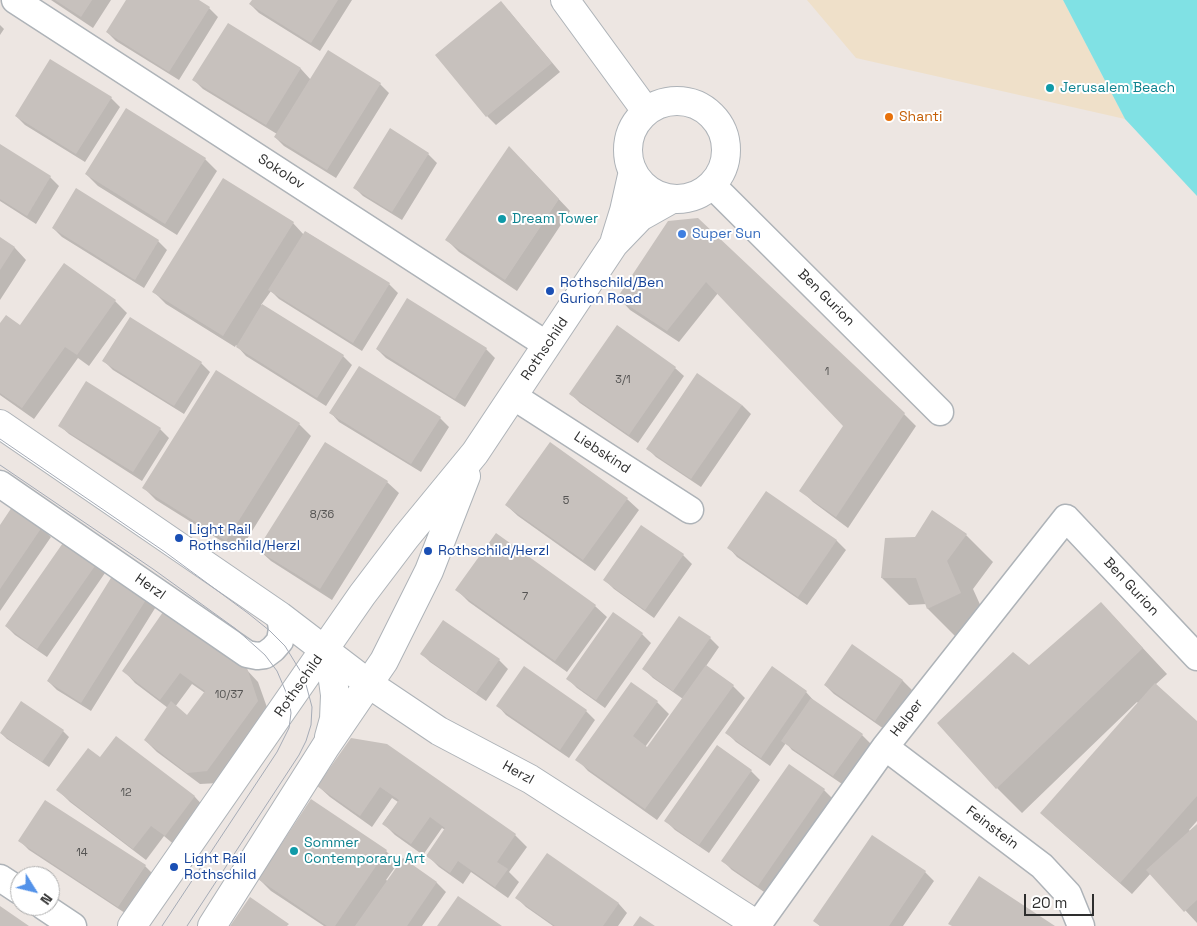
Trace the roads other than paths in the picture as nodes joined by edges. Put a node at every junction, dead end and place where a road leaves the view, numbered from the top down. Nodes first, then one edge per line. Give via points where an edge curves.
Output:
1 (15, 0) edge
2 (565, 0) edge
3 (646, 111) junction
4 (633, 171) junction
5 (712, 185) junction
6 (672, 199) junction
7 (614, 244) junction
8 (547, 345) junction
9 (513, 396) junction
10 (940, 412) dead end
11 (0, 424) edge
12 (475, 453) junction
13 (0, 484) edge
14 (690, 510) dead end
15 (1066, 518) joint
16 (280, 616) junction
17 (324, 650) junction
18 (1197, 657) edge
19 (369, 684) junction
20 (326, 746) junction
21 (885, 746) junction
22 (58, 916) edge
23 (1082, 925) edge
24 (73, 926) edge
25 (132, 926) edge
26 (212, 926) edge
27 (758, 926) edge

1 - 8 street, Sokolov
2 - 3 street
3 - 4 street via 634,125 628,142
3 - 5 street via 661,103 679,100 696,104 711,114 723,130 726,149 723,169
4 - 6 street via 648,190
4 - 7 street, Rothschild
5 - 6 street via 698,195
5 - 10 street, Ben Gurion
6 - 7 street, Rothschild via 640,217
7 - 8 street, Rothschild
8 - 9 street, Rothschild
9 - 12 street, Rothschild
9 - 14 street, Liebskind
11 - 16 street, Herzl
12 - 17 street, Rothschild via 400,544
12 - 19 street, Rothschild via 429,571
13 - 16 street, Herzl via 248,654 265,655 280,641
15 - 18 street, Ben Gurion
15 - 21 street, Halper
16 - 17 street, Herzl
17 - 19 street, Herzl
17 - 20 street via 335,695 334,719
17 - 25 street, Rothschild
19 - 20 street, Rothschild
19 - 27 street, Herzl via 439,731 530,779
20 - 26 street, Rothschild
21 - 23 street, Feinstein via 1042,866 1068,894
21 - 27 street, Halper
22 - 24 street

